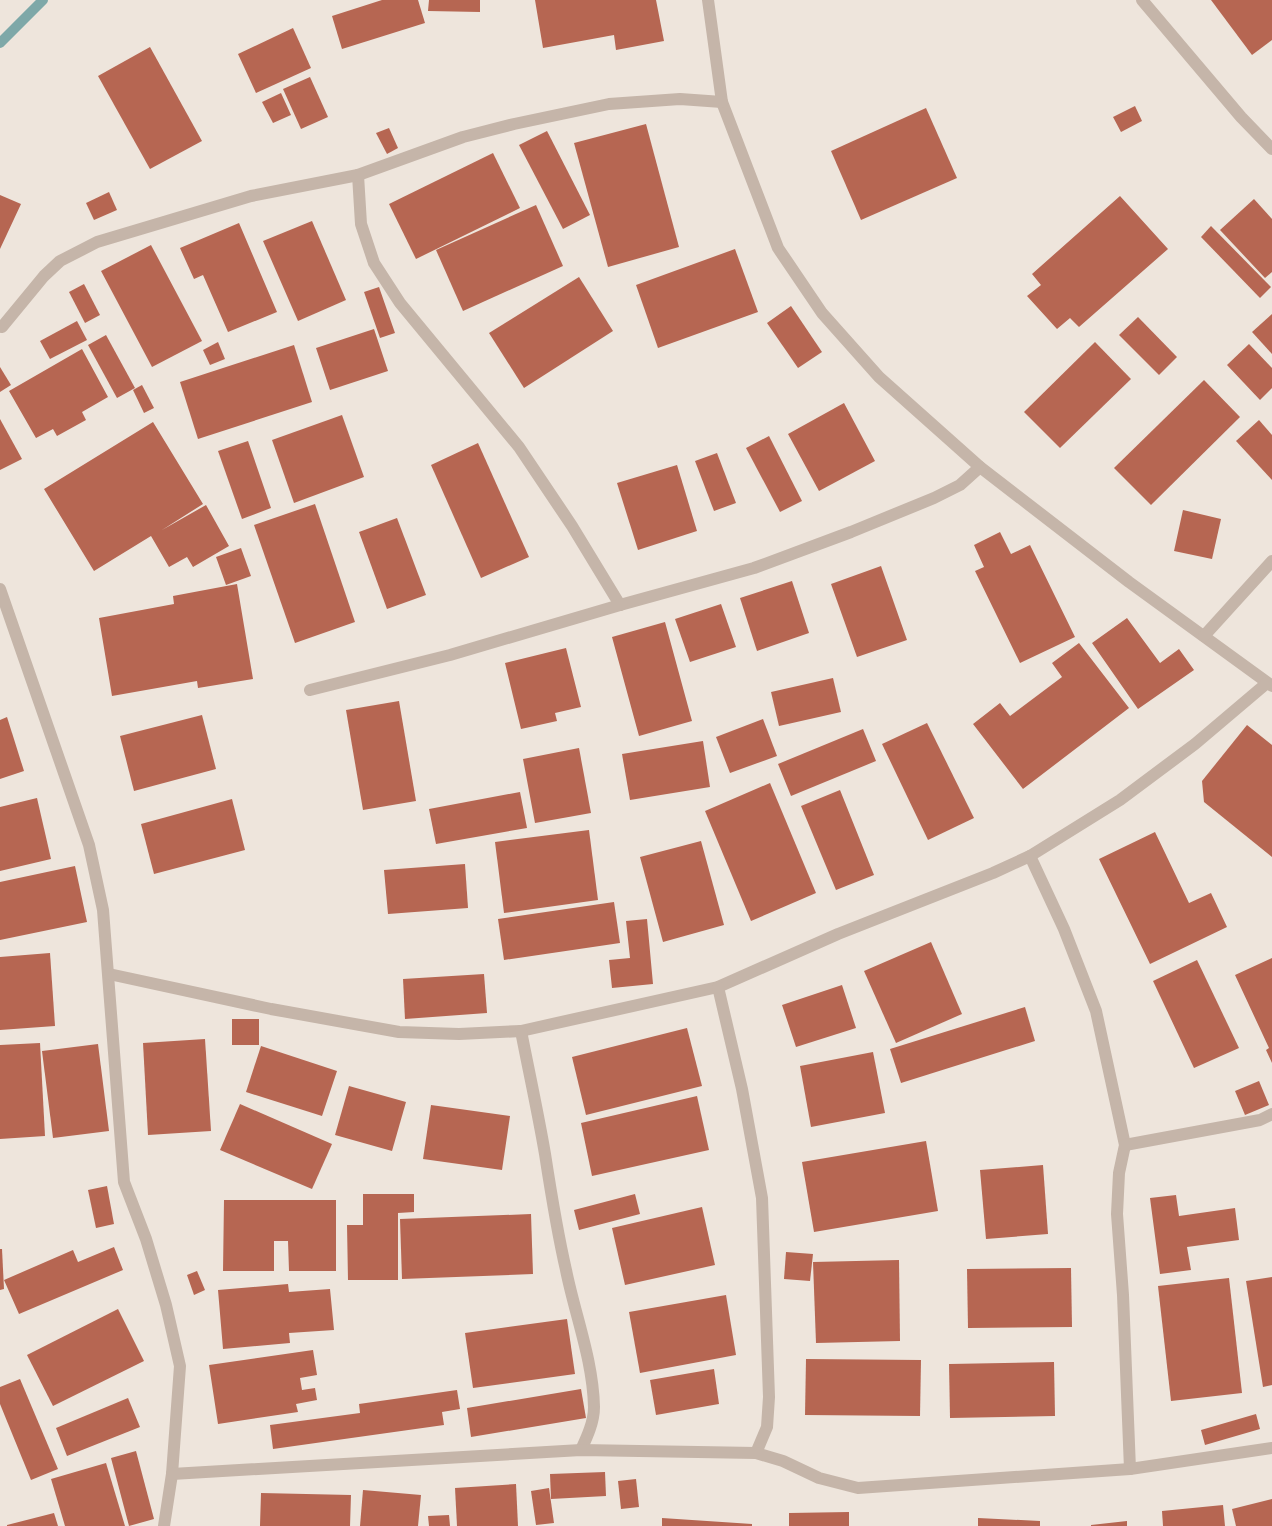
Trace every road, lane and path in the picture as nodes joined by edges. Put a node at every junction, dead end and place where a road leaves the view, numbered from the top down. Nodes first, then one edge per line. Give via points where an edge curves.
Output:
1 (708, 0) edge
2 (1142, 0) edge
3 (722, 102) junction
4 (1272, 149) edge
5 (358, 174) junction
6 (2, 326) dead end
7 (980, 467) junction
8 (1272, 561) edge
9 (0, 589) edge
10 (620, 605) junction
11 (1204, 636) junction
12 (1270, 685) edge
13 (310, 690) dead end
14 (1030, 856) junction
15 (109, 974) junction
16 (718, 986) junction
17 (521, 1031) junction
18 (1272, 1114) edge
19 (1125, 1145) junction
20 (1272, 1448) edge
21 (581, 1450) junction
22 (756, 1453) junction
23 (1130, 1470) junction
24 (172, 1474) junction
25 (164, 1526) edge

1 - 3 street
2 - 4 street
3 - 5 street via 680,99 609,104 464,137
3 - 7 street via 778,248 822,313 879,376
5 - 6 street via 251,196 97,242 60,261
5 - 10 street via 361,224 374,263 400,303 519,447
7 - 10 street via 960,485 851,532 754,568
7 - 11 street
8 - 11 street
9 - 15 street via 89,844 103,910
10 - 13 street via 450,655
11 - 12 street
12 - 14 street via 1120,800
14 - 16 street
14 - 19 street via 1064,929 1096,1011
15 - 17 street via 271,1009 399,1032
15 - 24 street via 124,1182 146,1239 180,1366
16 - 17 street
16 - 22 street via 742,1089 762,1198 769,1397 767,1427
17 - 21 street via 556,1226 592,1381 594,1409 590,1430
18 - 19 street via 1260,1120
19 - 23 street via 1119,1173 1117,1214
20 - 23 street
21 - 22 street
21 - 24 street
22 - 23 street via 820,1478 858,1488
24 - 25 street

